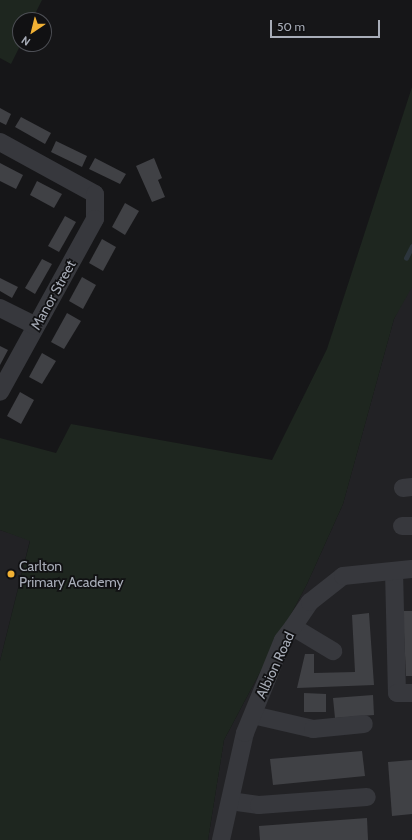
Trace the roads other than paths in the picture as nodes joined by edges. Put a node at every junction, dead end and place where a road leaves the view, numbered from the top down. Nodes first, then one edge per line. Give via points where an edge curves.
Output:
1 (0, 142) edge
2 (0, 308) edge
3 (36, 326) junction
4 (0, 392) edge
5 (412, 570) edge
6 (394, 571) junction
7 (293, 627) junction
8 (333, 651) dead end
9 (412, 693) edge
10 (253, 715) junction
11 (364, 724) dead end
12 (367, 797) dead end
13 (230, 801) junction
14 (222, 840) edge

1 - 3 street, Manor Street via 95,194 96,219
2 - 3 street
3 - 4 street, Manor Street
5 - 6 street, Albion Road
6 - 7 street, Albion Road via 343,576 310,602
6 - 9 street via 397,693
7 - 8 street
7 - 10 street, Albion Road via 283,640
10 - 11 street via 313,729
10 - 13 street, Albion Road
12 - 13 street via 259,806
13 - 14 street, Albion Road

